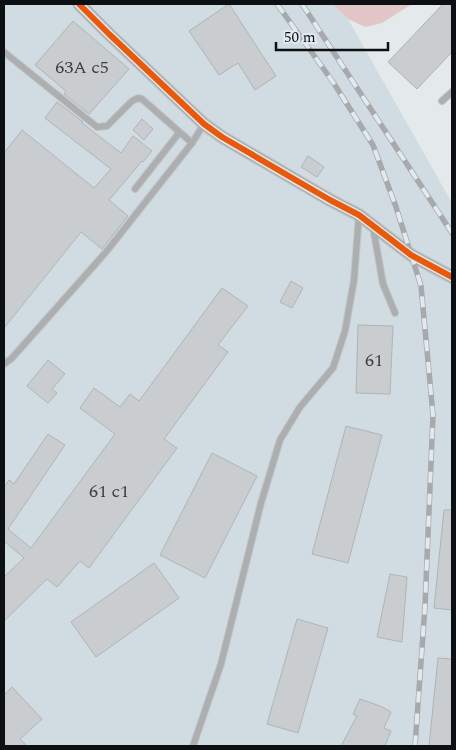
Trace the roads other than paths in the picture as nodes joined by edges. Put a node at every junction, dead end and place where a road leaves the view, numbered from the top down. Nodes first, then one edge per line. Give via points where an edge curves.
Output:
1 (84, 5) edge
2 (4, 52) edge
3 (452, 92) edge
4 (442, 101) dead end
5 (204, 124) junction
6 (179, 133) junction
7 (192, 143) junction
8 (135, 189) dead end
9 (359, 215) junction
10 (373, 226) junction
11 (452, 277) edge
12 (395, 313) dead end
13 (4, 364) edge
14 (193, 746) edge

1 - 5 street via 109,34
2 - 6 lane via 97,127 107,126 138,98
3 - 4 lane
5 - 7 lane
5 - 9 street
6 - 7 lane
6 - 8 lane
7 - 13 lane via 106,252
9 - 10 street
9 - 14 lane via 354,280 345,331 333,368 300,407 280,440 260,503 221,664
10 - 11 street via 411,255
10 - 12 lane via 383,284

